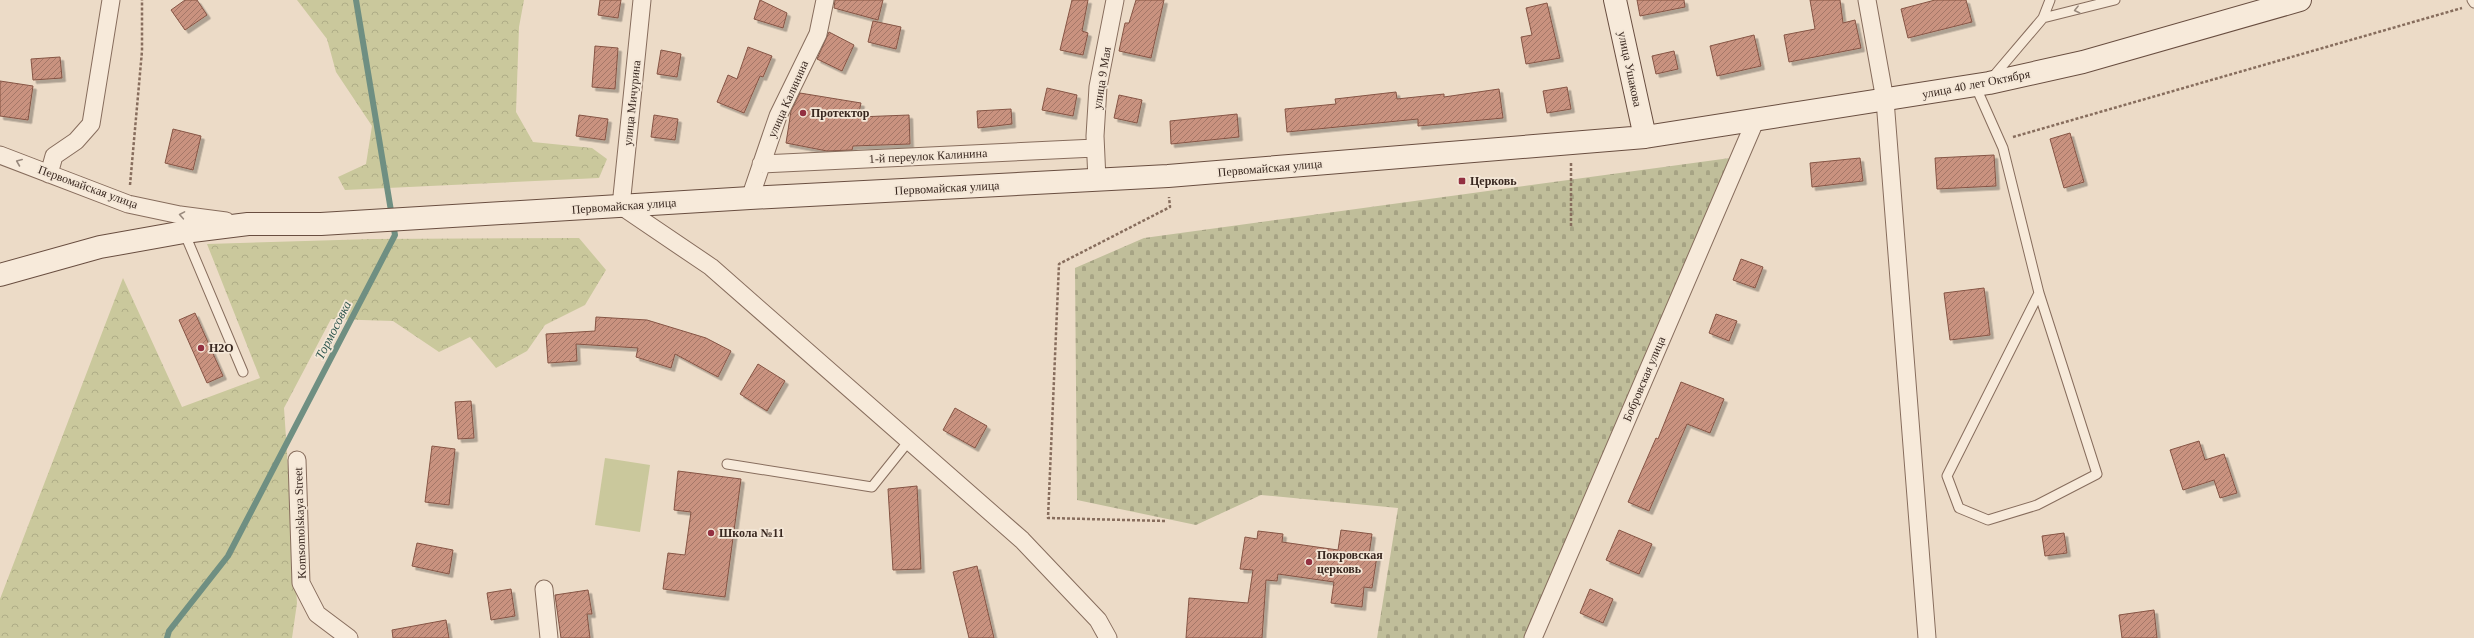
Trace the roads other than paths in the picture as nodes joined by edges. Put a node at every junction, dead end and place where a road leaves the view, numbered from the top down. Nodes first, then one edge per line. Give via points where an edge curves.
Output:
1 (111, 0) edge
2 (642, 0) edge
3 (825, 0) edge
4 (1116, 0) edge
5 (1615, 0) edge
6 (1867, 0) edge
7 (2050, 0) edge
8 (2115, 0) edge
9 (2300, 0) edge
10 (2043, 18) junction
11 (1982, 84) junction
12 (1886, 100) junction
13 (1756, 119) junction
14 (1645, 137) junction
15 (1095, 148) junction
16 (0, 155) edge
17 (761, 164) junction
18 (49, 174) junction
19 (1097, 180) junction
20 (750, 198) junction
21 (621, 206) junction
22 (248, 224) junction
23 (184, 232) junction
24 (0, 275) edge
25 (2039, 293) junction
26 (243, 372) dead end
27 (908, 442) junction
28 (297, 460) dead end
29 (727, 464) dead end
30 (544, 589) dead end
31 (349, 638) edge
32 (549, 638) edge
33 (1108, 638) edge
34 (1533, 638) edge
35 (1927, 638) edge

1 - 18 street via 91,124 76,140 54,156
2 - 21 street, улица Мичурина
3 - 17 street, улица Калинина via 818,34 778,116
4 - 15 street, улица 9 Мая via 1098,87
5 - 14 main road, улица Ушакова
6 - 12 street
7 - 10 lane
8 -> 10 lane
9 - 11 main road, улица 40 лет Октября via 2083,62
10 - 11 lane
11 - 12 main road, улица 40 лет Октября
11 - 25 lane via 2000,141
12 - 13 main road, улица 40 лет Октября
12 - 35 street
13 - 14 main road, улица 40 лет Октября
13 - 34 street, Бобровская улица
14 - 19 main road, Первомайская улица
15 - 17 street, 1-й переулок Калинина
15 - 19 street, улица 9 Мая
18 -> 16 street, Первомайская улица
17 - 20 street, улица Калинина
22 -> 18 street, Первомайская улица via 180,215 128,204
19 - 20 main road, Первомайская улица
20 - 21 main road, Первомайская улица
21 - 22 main road, Первомайская улица via 321,224
21 - 27 street via 711,267
22 - 23 main road, Первомайская улица
23 - 24 main road, Первомайская улица via 100,247
23 - 26 lane
25 - 25 lane via 2097,474 2037,505 1988,520 1959,508 1947,476
27 - 29 lane via 872,487
27 - 33 street via 1022,540 1098,620
28 - 31 street, Komsomolskaya Street via 301,583 317,614
30 - 32 street

